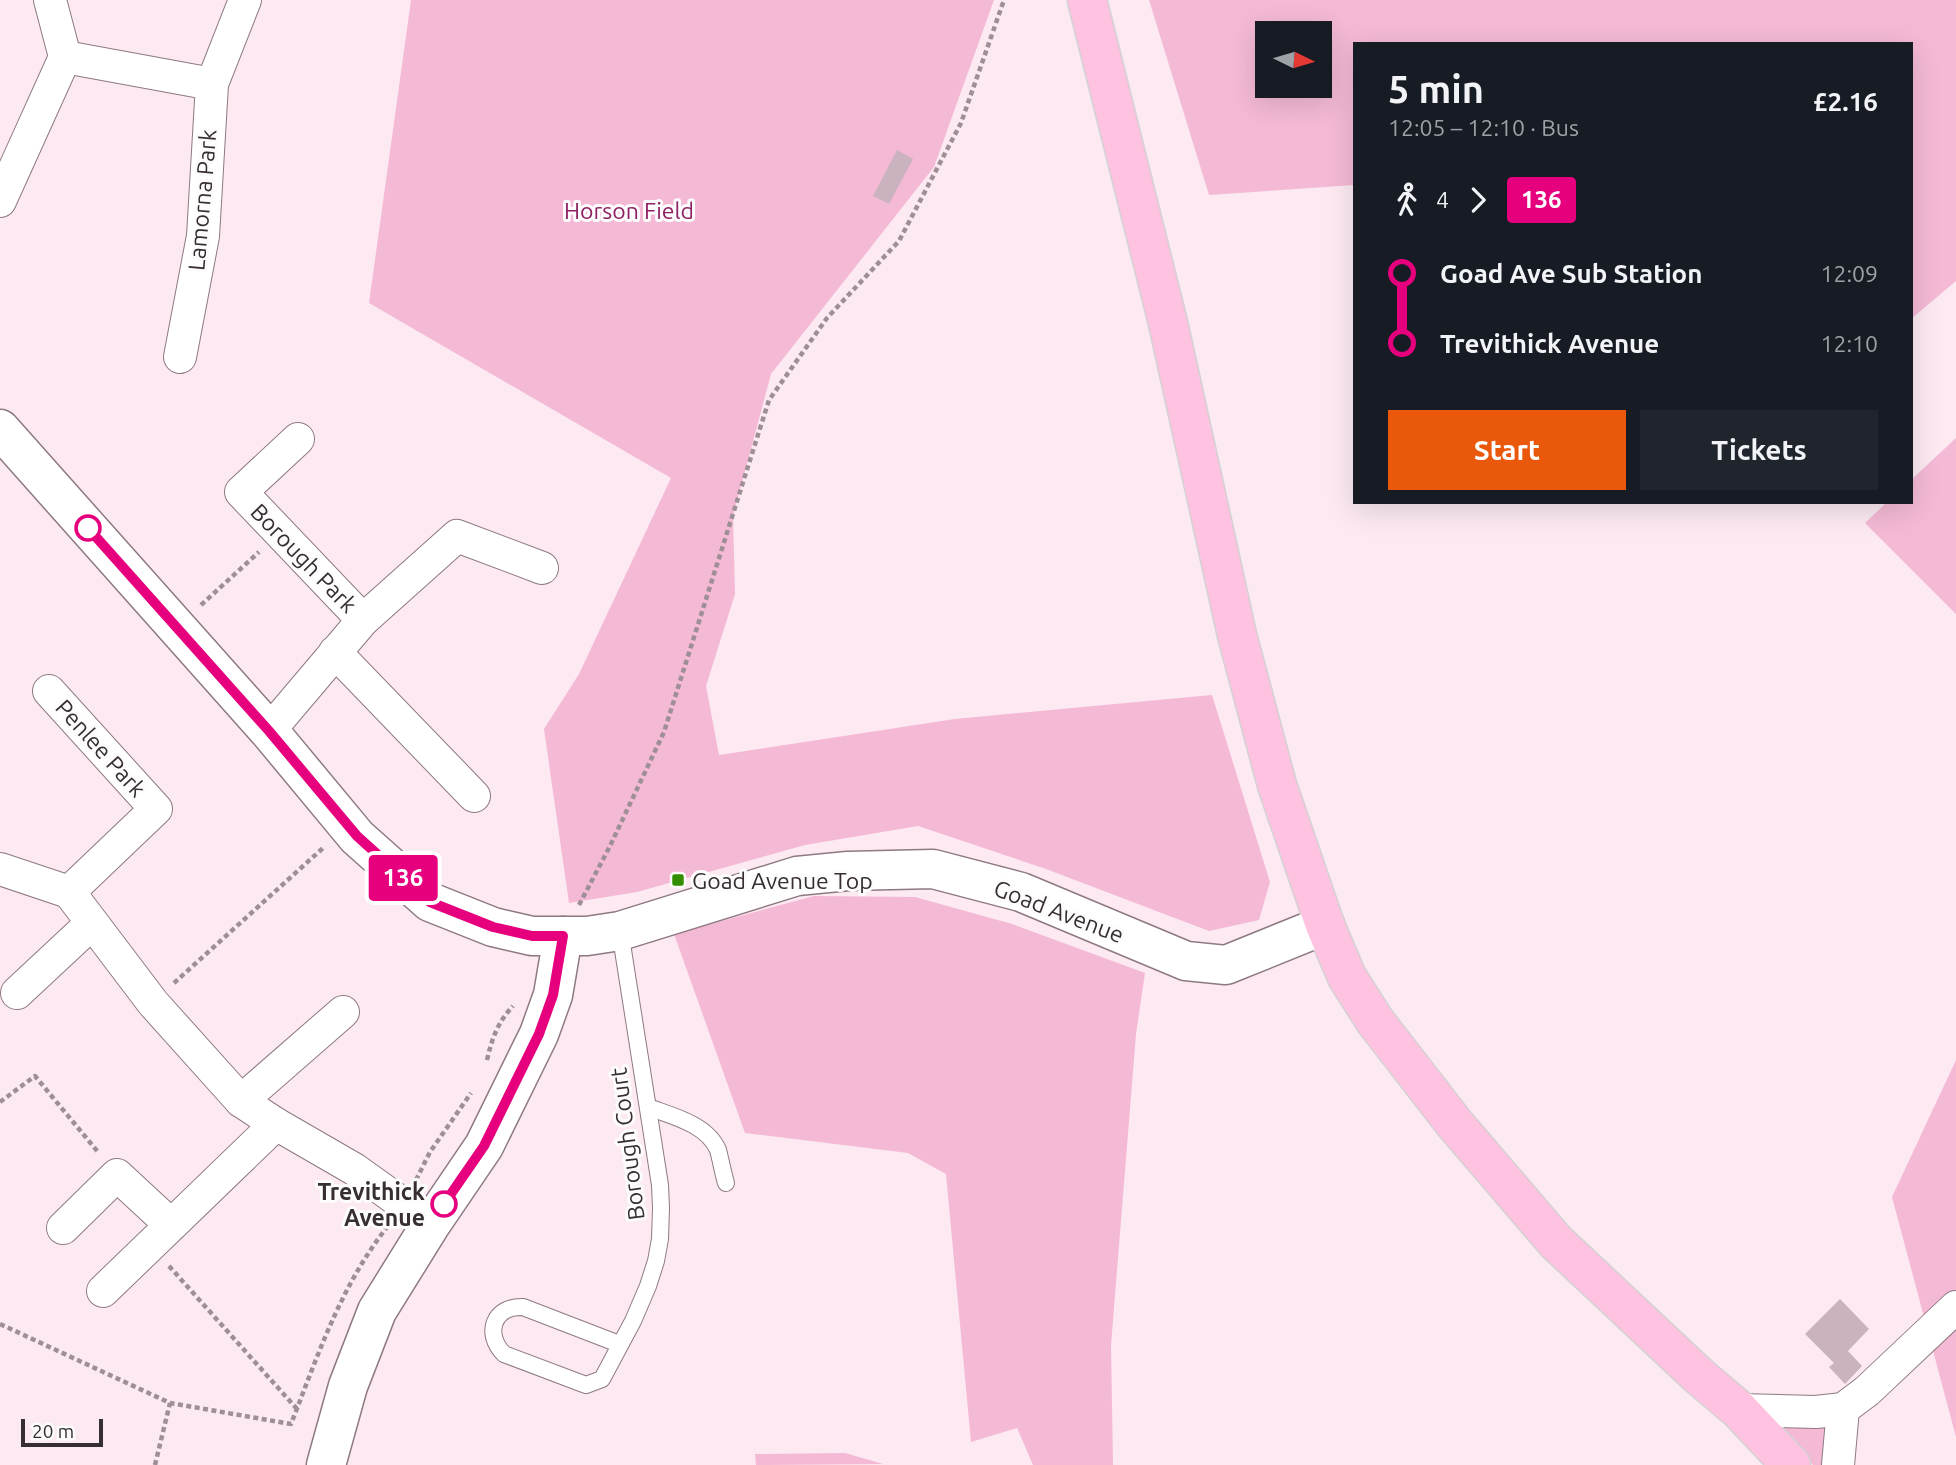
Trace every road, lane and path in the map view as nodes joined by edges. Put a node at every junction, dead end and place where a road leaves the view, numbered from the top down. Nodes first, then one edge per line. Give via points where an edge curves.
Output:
1 (50, 0) edge
2 (245, 0) edge
3 (1004, 0) edge
4 (1087, 0) edge
5 (65, 57) junction
6 (212, 84) junction
7 (1, 194) edge
8 (180, 357) dead end
9 (0, 429) edge
10 (298, 439) dead end
11 (281, 533) junction
12 (542, 568) dead end
13 (363, 620) junction
14 (177, 628) junction
15 (335, 652) junction
16 (49, 691) dead end
17 (269, 731) junction
18 (474, 796) dead end
19 (348, 825) junction
20 (0, 869) edge
21 (69, 892) junction
22 (92, 922) junction
23 (1325, 925) junction
24 (620, 931) junction
25 (563, 936) junction
26 (18, 993) dead end
27 (153, 1003) junction
28 (343, 1012) dead end
29 (240, 1101) junction
30 (0, 1102) edge
31 (648, 1107) junction
32 (276, 1124) junction
33 (117, 1175) junction
34 (726, 1183) dead end
35 (431, 1224) junction
36 (63, 1228) dead end
37 (160, 1235) junction
38 (103, 1291) dead end
39 (1956, 1307) edge
40 (0, 1324) edge
41 (619, 1344) junction
42 (297, 1409) dead end
43 (1843, 1409) junction
44 (1739, 1410) junction
45 (155, 1465) edge
46 (326, 1465) edge
47 (1791, 1465) edge
48 (1838, 1465) edge

1 - 5 street
2 - 6 street, Lamorna Park
3 - 25 path via 961,123 899,241 827,318 769,400 664,732
4 - 23 main road via 1168,323 1237,635 1277,785
5 - 6 street
5 - 7 street
6 - 8 street, Lamorna Park via 203,236
9 - 14 street, Goad Avenue
10 - 11 street, Borough Park via 241,492
11 - 13 street, Borough Park
11 - 14 path
12 - 13 street, Borough Park via 457,536
13 - 15 street, Borough Park
14 - 17 street, Goad Avenue
15 - 17 street, Borough Park
15 - 18 street
16 - 21 street, Penlee Park via 156,809
17 - 19 street, Goad Avenue
19 - 25 street, Goad Avenue via 430,902 493,927 532,936
19 - 27 path
20 - 21 street
21 - 22 street
22 - 26 street
22 - 27 street
23 - 24 street, Goad Avenue via 1226,965 1186,961 1021,892 933,869 797,876
23 - 44 main road via 1347,977 1375,1021 1454,1123 1556,1242
24 - 25 street, Goad Avenue
24 - 31 lane, Borough Court
25 - 35 street via 553,995 539,1034 484,1146
27 - 29 street
28 - 29 street
29 - 32 street
30 - 33 path via 35,1076
31 - 34 lane via 687,1122 712,1140
31 - 41 lane, Borough Court via 660,1185 660,1239 648,1286
32 - 35 street via 354,1169
32 - 37 street
33 - 36 street
33 - 37 street
35 - 46 street via 377,1311 348,1386
37 - 38 street
37 - 42 path
39 - 43 street
40 - 45 path via 170,1403
41 - 41 lane, Borough Court via 523,1307 500,1313 493,1326 495,1345 504,1354 586,1385 602,1379
43 - 44 street
43 - 48 street
44 - 47 main road

